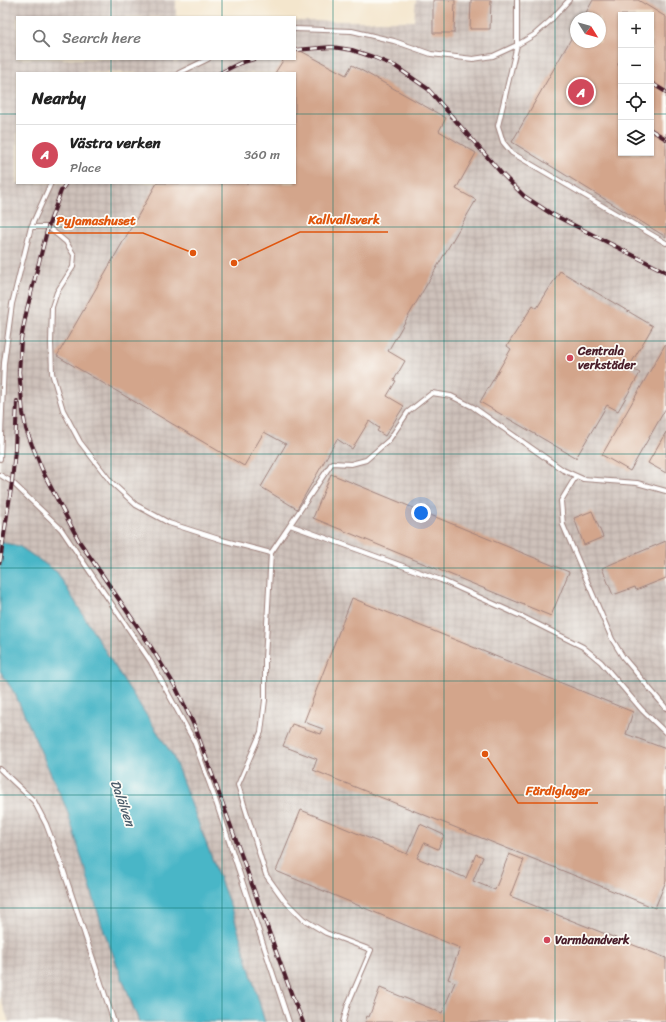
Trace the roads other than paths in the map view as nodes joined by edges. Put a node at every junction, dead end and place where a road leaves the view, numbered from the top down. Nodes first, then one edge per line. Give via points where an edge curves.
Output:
1 (517, 0) edge
2 (569, 0) edge
3 (296, 29) edge
4 (517, 45) junction
5 (206, 60) edge
6 (181, 72) edge
7 (51, 184) edge
8 (31, 227) junction
9 (666, 243) edge
10 (0, 459) edge
11 (0, 475) edge
12 (576, 476) junction
13 (666, 491) edge
14 (290, 525) junction
15 (271, 553) junction
16 (666, 708) edge
17 (666, 733) edge
18 (0, 769) edge
19 (114, 1022) edge
20 (289, 1022) edge
21 (343, 1022) edge

1 - 4 lane
2 - 4 lane via 534,35
3 - 4 lane via 352,31 394,41 431,54 473,59 493,56
4 - 9 lane via 498,126 503,142 512,153
5 - 6 lane
7 - 8 lane
8 - 10 lane via 12,304 4,363
8 - 15 lane via 48,227 66,242 74,255 73,267 57,292 52,307 51,343 54,380 63,410 80,442 111,482 136,505 169,523
11 - 20 lane via 12,482 61,529 151,662 194,741
12 - 13 lane via 583,479 637,483
12 - 14 lane via 563,470 473,407 451,396 432,393 408,412 389,440 366,460 351,464 332,463
12 - 16 lane via 561,502 563,525 612,639 623,657
14 - 15 lane
14 - 17 lane via 441,580 583,647 601,662 642,710
15 - 21 lane via 265,700 261,732 238,785 266,875 284,900 303,919 326,933 371,950
18 - 19 lane via 34,801 46,824

